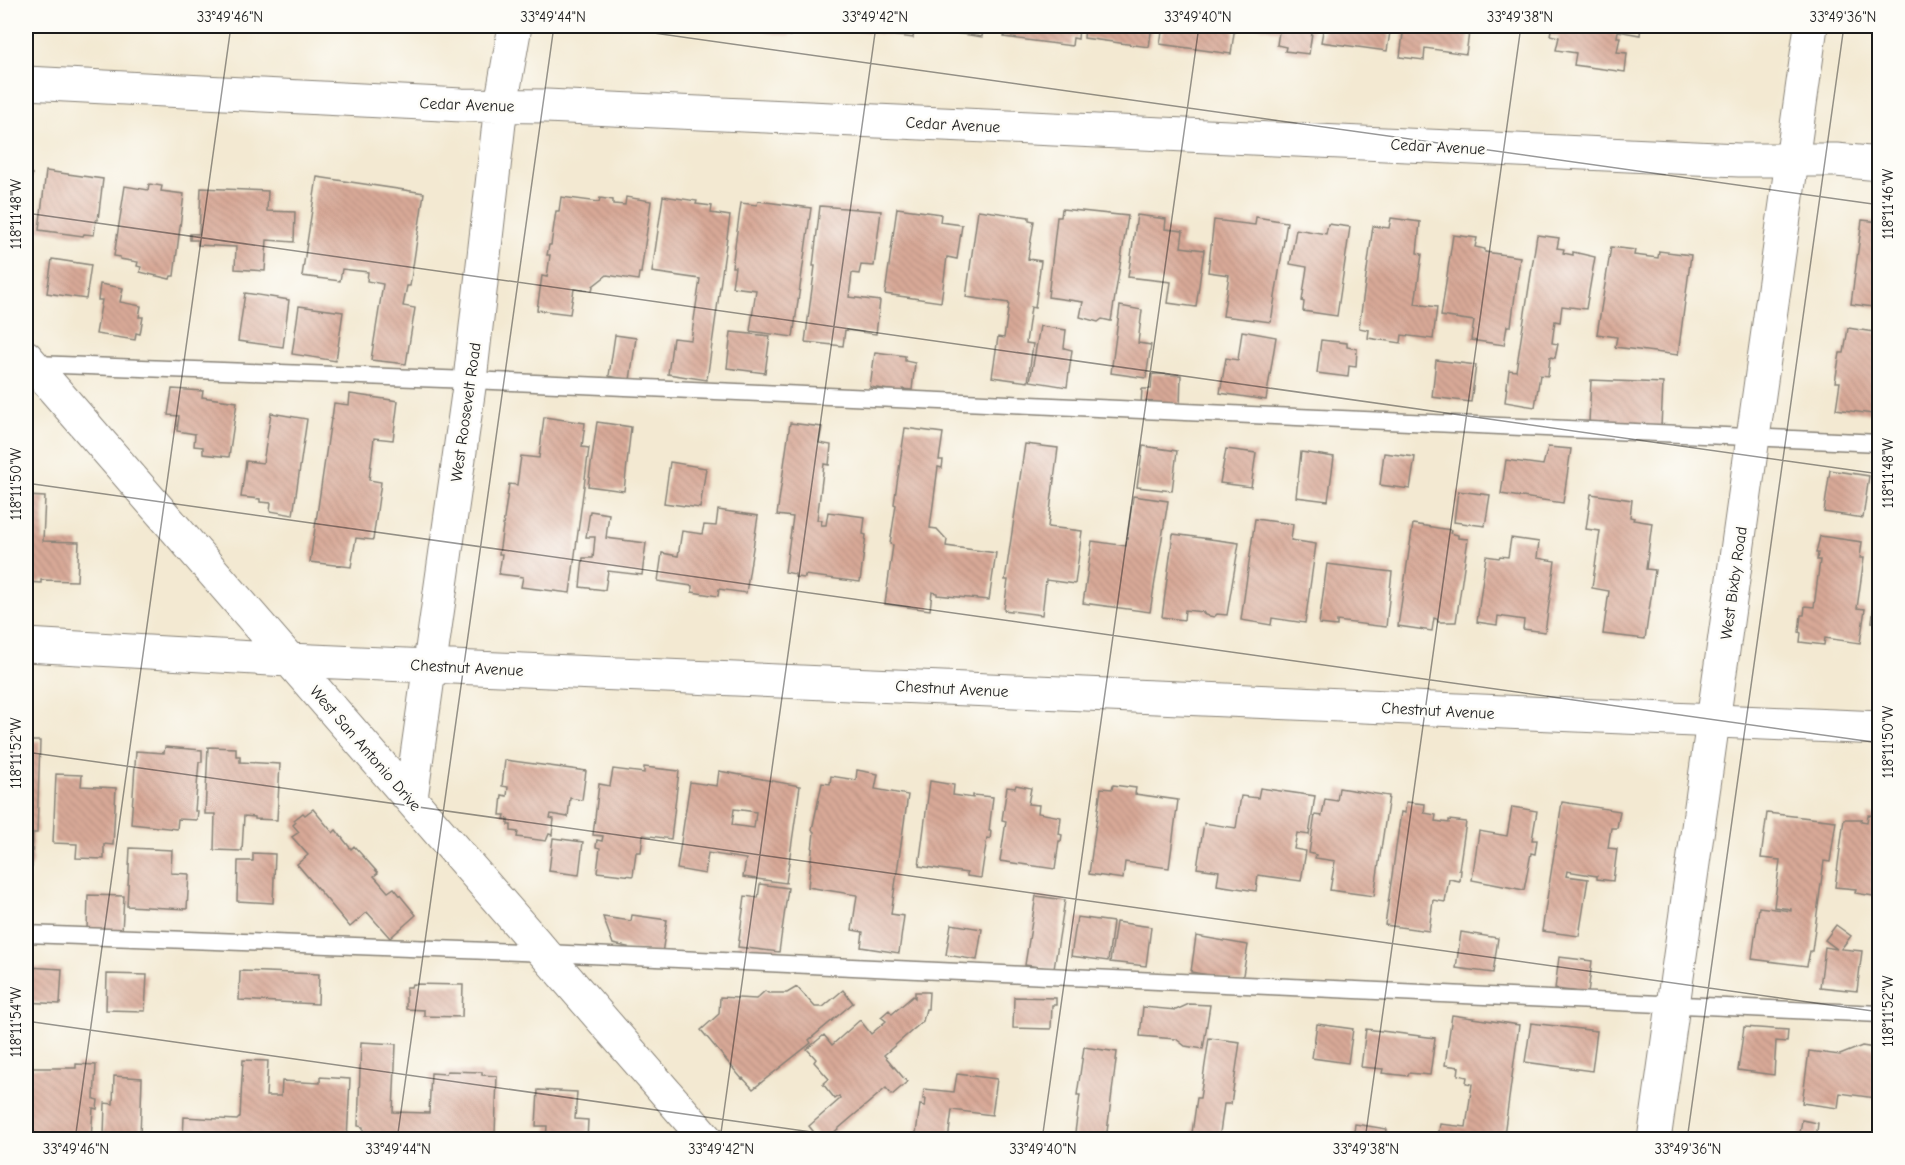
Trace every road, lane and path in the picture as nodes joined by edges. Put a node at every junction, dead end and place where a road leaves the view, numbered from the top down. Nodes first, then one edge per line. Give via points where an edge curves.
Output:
1 (515, 26) edge
2 (1810, 26) edge
3 (26, 83) edge
4 (501, 105) junction
5 (1791, 160) junction
6 (1880, 164) edge
7 (28, 362) edge
8 (470, 380) junction
9 (1753, 437) junction
10 (1880, 443) edge
11 (26, 645) edge
12 (289, 660) junction
13 (429, 665) junction
14 (1713, 722) junction
15 (1880, 728) edge
16 (411, 798) junction
17 (26, 934) edge
18 (546, 953) junction
19 (1673, 1005) junction
20 (1880, 1014) edge
21 (707, 1140) edge
22 (1654, 1140) edge

1 - 4 street, West Roosevelt Road
2 - 5 street, West Bixby Road
3 - 4 street, Cedar Avenue
4 - 5 street, Cedar Avenue
4 - 8 street, West Roosevelt Road
5 - 6 street, Cedar Avenue
5 - 9 street, West Bixby Road
7 - 8 lane
7 - 12 street, West San Antonio Drive
8 - 9 lane
8 - 13 street, West Roosevelt Road
9 - 10 lane
9 - 14 street, West Bixby Road
11 - 12 street, Chestnut Avenue
12 - 13 street, Chestnut Avenue
12 - 16 street, West San Antonio Drive
13 - 14 street, Chestnut Avenue
13 - 16 street, West Roosevelt Road
14 - 15 street, Chestnut Avenue
14 - 19 street, West Bixby Road
16 - 18 street, West San Antonio Drive
17 - 18 lane
18 - 19 lane
18 - 21 street, West San Antonio Drive
19 - 20 lane
19 - 22 street, West Bixby Road

